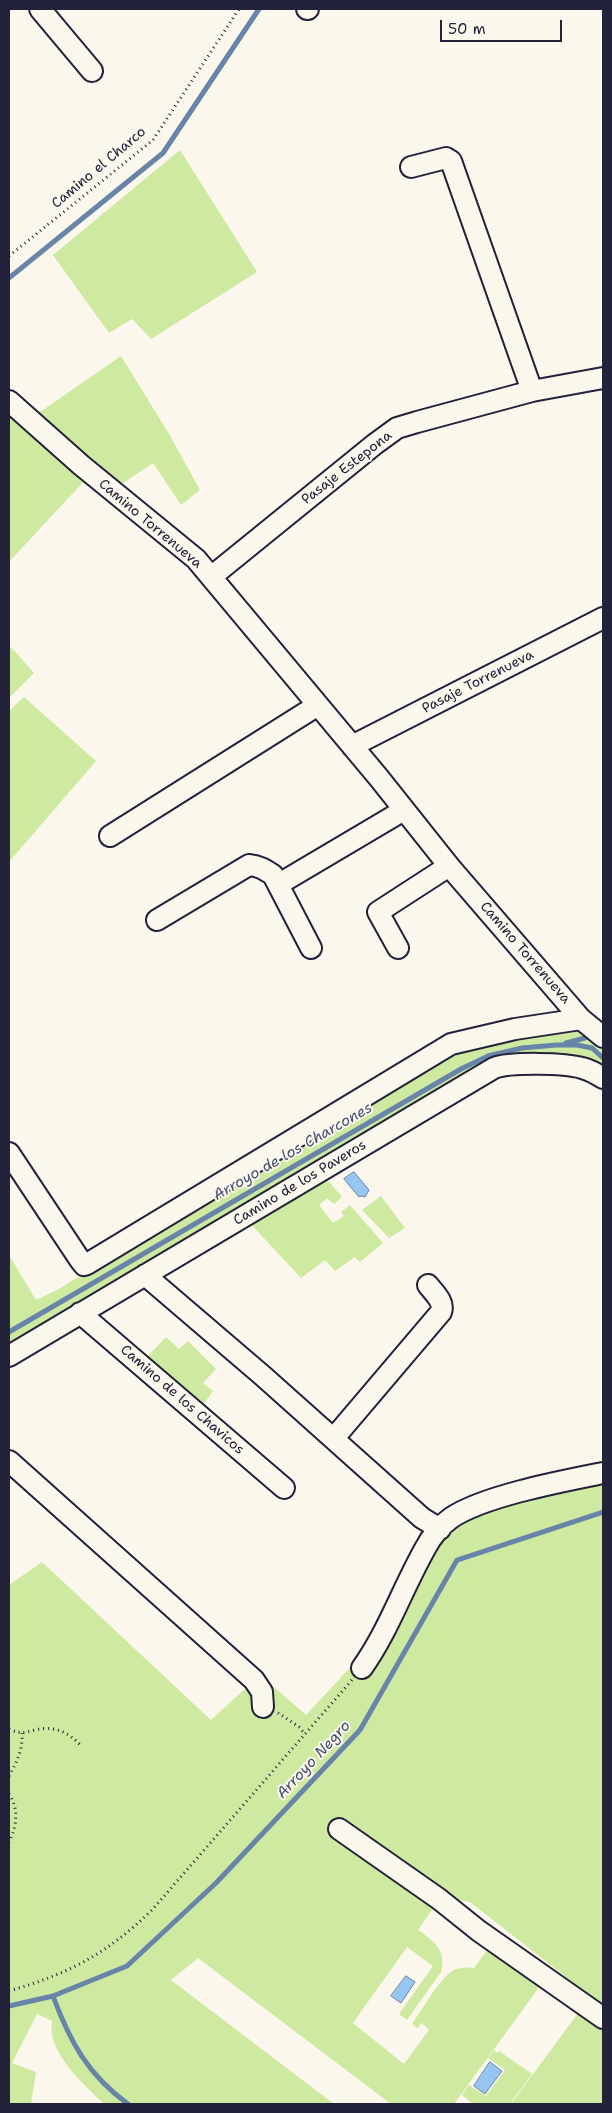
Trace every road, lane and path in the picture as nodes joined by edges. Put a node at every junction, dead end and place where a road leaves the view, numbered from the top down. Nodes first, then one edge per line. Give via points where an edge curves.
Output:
1 (40, 9) edge
2 (239, 9) edge
3 (92, 71) dead end
4 (410, 167) dead end
5 (9, 256) edge
6 (603, 378) edge
7 (532, 391) junction
8 (9, 400) edge
9 (211, 577) junction
10 (603, 618) edge
11 (318, 705) junction
12 (352, 746) junction
13 (404, 810) junction
14 (110, 836) dead end
15 (449, 866) junction
16 (279, 884) junction
17 (157, 920) dead end
18 (311, 948) dead end
19 (398, 948) dead end
20 (581, 1019) junction
21 (603, 1037) edge
22 (603, 1078) edge
23 (9, 1152) edge
24 (145, 1275) junction
25 (428, 1286) dead end
26 (80, 1313) junction
27 (9, 1356) edge
28 (334, 1438) junction
29 (9, 1461) edge
30 (603, 1473) edge
31 (284, 1488) dead end
32 (440, 1529) junction
33 (362, 1668) joint
34 (263, 1707) joint
35 (9, 1729) edge
36 (22, 1734) junction
37 (305, 1734) junction
38 (82, 1747) dead end
39 (9, 1776) edge
40 (9, 1794) edge
41 (339, 1829) dead end
42 (9, 1842) edge
43 (9, 1991) edge
44 (603, 2018) edge

1 - 3 street
2 - 5 path, Camino el Charco via 152,140
4 - 7 street via 446,158 451,161
6 - 7 street, Pasaje Estepona
7 - 9 street, Pasaje Estepona via 397,428
8 - 9 street, Camino Torrenueva via 81,466 196,559
9 - 11 street, Camino Torrenueva
10 - 12 street, Pasaje Torrenueva
11 - 12 street, Camino Torrenueva
11 - 14 street
12 - 13 street, Camino Torrenueva
13 - 15 street, Camino Torrenueva
13 - 16 street
15 - 19 street via 378,912
15 - 20 street, Camino Torrenueva
16 - 17 street via 262,867 249,865
16 - 18 street
20 - 21 street, Camino Torrenueva
20 - 23 street via 451,1044 88,1264 80,1260
22 - 24 street, Camino de los Paveros via 587,1069 569,1066 506,1064 494,1068
24 - 26 street, Camino de los Paveros
24 - 28 street
25 - 28 street via 441,1301 441,1312
26 - 27 street, Camino de los Paveros
26 - 31 street, Camino de los Chavicos
28 - 32 street via 422,1518
29 - 34 street via 254,1680 262,1692
30 - 32 street via 490,1501 452,1517
32 - 33 street via 426,1545 382,1638
33 - 37 path
34 - 37 path via 285,1717
35 - 36 path
36 - 38 path via 57,1730 74,1738
36 - 39 path via 19,1757
37 - 43 path via 131,1930 93,1958 34,1984
40 - 42 path via 14,1801 16,1819
41 - 44 street

